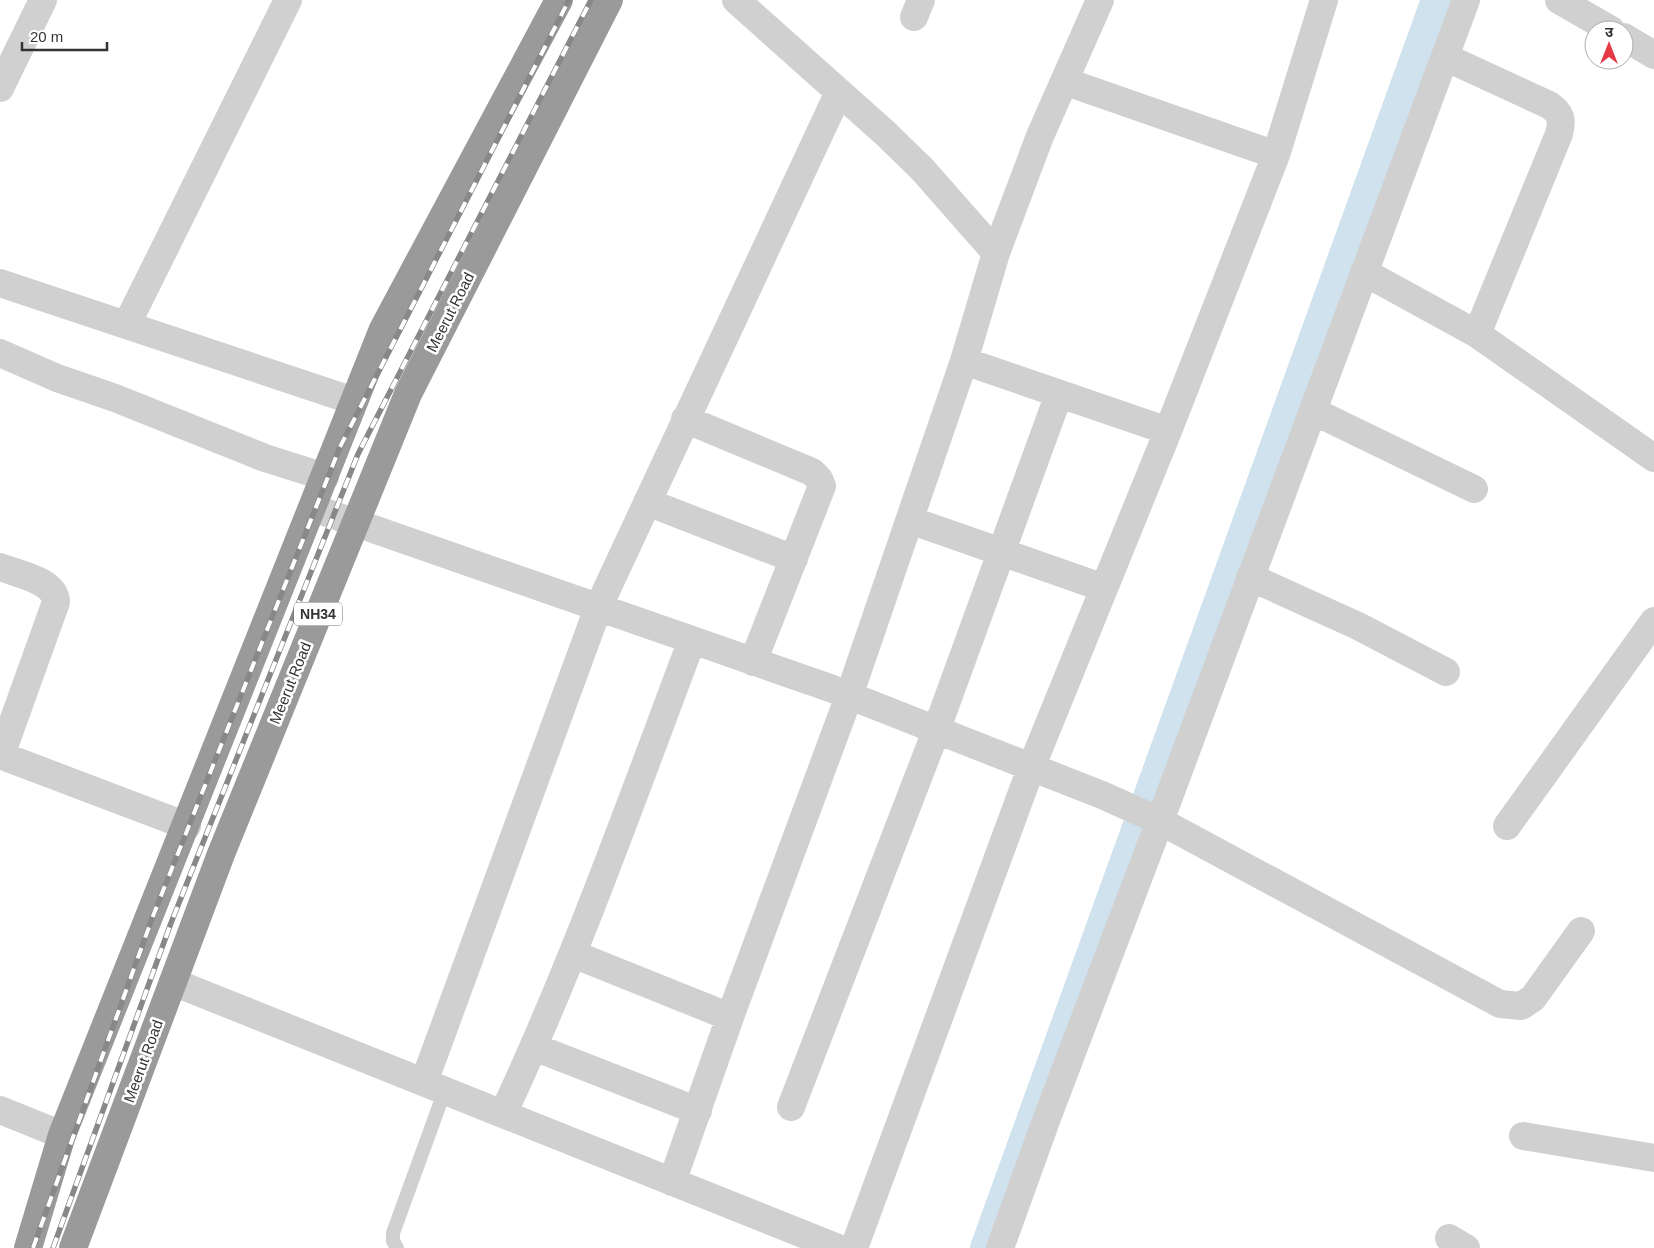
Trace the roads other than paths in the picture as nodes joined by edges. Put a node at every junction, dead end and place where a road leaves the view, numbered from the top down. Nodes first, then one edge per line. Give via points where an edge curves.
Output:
1 (43, 0) edge
2 (288, 0) edge
3 (559, 0) edge
4 (609, 0) edge
5 (736, 0) edge
6 (1100, 0) edge
7 (1324, 0) edge
8 (1466, 0) edge
9 (1559, 0) edge
10 (1594, 20) edge
11 (1634, 43) edge
12 (1654, 54) edge
13 (1445, 57) junction
14 (3, 76) edge
15 (1064, 82) junction
16 (839, 92) junction
17 (1276, 155) junction
18 (996, 253) junction
19 (1364, 272) junction
20 (0, 283) edge
21 (127, 324) junction
22 (1478, 334) junction
23 (0, 353) edge
24 (964, 361) junction
25 (1059, 394) junction
26 (354, 401) junction
27 (1313, 411) junction
28 (685, 419) junction
29 (1168, 431) junction
30 (1654, 458) edge
31 (324, 477) junction
32 (1474, 489) dead end
33 (647, 502) junction
34 (312, 508) junction
35 (910, 520) junction
36 (355, 523) junction
37 (1003, 552) junction
38 (794, 559) junction
39 (0, 567) edge
40 (1250, 577) junction
41 (1104, 588) junction
42 (598, 608) junction
43 (1654, 621) edge
44 (692, 640) junction
45 (753, 662) junction
46 (1446, 672) dead end
47 (849, 696) junction
48 (936, 731) junction
49 (1, 755) edge
50 (1031, 768) junction
51 (1152, 817) junction
52 (187, 826) junction
53 (1507, 826) dead end
54 (1581, 931) dead end
55 (573, 954) junction
56 (172, 982) junction
57 (730, 1017) junction
58 (534, 1047) junction
59 (435, 1086) junction
60 (791, 1107) dead end
61 (0, 1110) edge
62 (698, 1111) junction
63 (503, 1114) junction
64 (62, 1135) junction
65 (1523, 1136) dead end
66 (1654, 1158) edge
67 (672, 1182) junction
68 (28, 1248) edge
69 (73, 1248) edge
70 (397, 1248) edge
71 (838, 1248) edge
72 (854, 1248) edge
73 (1000, 1248) edge

1 - 14 street
2 - 21 street
3 - 26 highway, NH34 via 383,329
4 - 36 highway, Meerut Road / NH34 via 408,394
5 - 16 street
6 - 15 street
7 - 17 street
8 - 13 street
9 - 10 street
11 - 12 street
13 - 19 street
13 - 22 street via 1549,104 1561,117 1559,134
15 - 17 street
15 - 18 street
16 - 18 street via 916,163
16 - 28 street
17 - 29 street
18 - 24 street
19 - 22 street
19 - 27 street
20 - 21 street
21 - 26 street
22 - 30 street
23 - 31 street via 265,458
24 - 25 street
24 - 35 street
25 - 29 street
25 - 37 street
26 - 31 highway, NH34
27 - 32 street
27 - 40 street
28 - 33 street
28 - 38 street via 812,472 819,479 822,486 819,498
29 - 41 street
31 - 34 highway, NH34
33 - 38 street
33 - 42 street
34 - 36 street
34 - 52 highway, NH34
35 - 37 street
35 - 47 street
36 - 42 street
36 - 56 highway, Meerut Road / NH34
37 - 41 street
37 - 48 street
38 - 45 street
39 - 49 street via 50,588 56,596
40 - 46 street via 1358,626
40 - 51 street
41 - 50 street
42 - 44 street
42 - 59 street
43 - 53 street
44 - 45 street
44 - 55 street
45 - 47 street
47 - 48 street
47 - 57 street
48 - 50 street
48 - 60 street
49 - 52 street
50 - 51 street
50 - 72 street
51 - 54 street via 1500,1004 1521,1006 1532,998
51 - 73 street
52 - 64 highway, NH34
55 - 57 street
55 - 58 street
56 - 59 street
56 - 69 highway, Meerut Road / NH34
57 - 62 street
58 - 62 street
58 - 63 street
59 - 63 street
59 - 70 lane via 393,1233
61 - 64 street
62 - 67 street
63 - 67 street
64 - 68 highway, NH34
65 - 66 street
67 - 71 street

